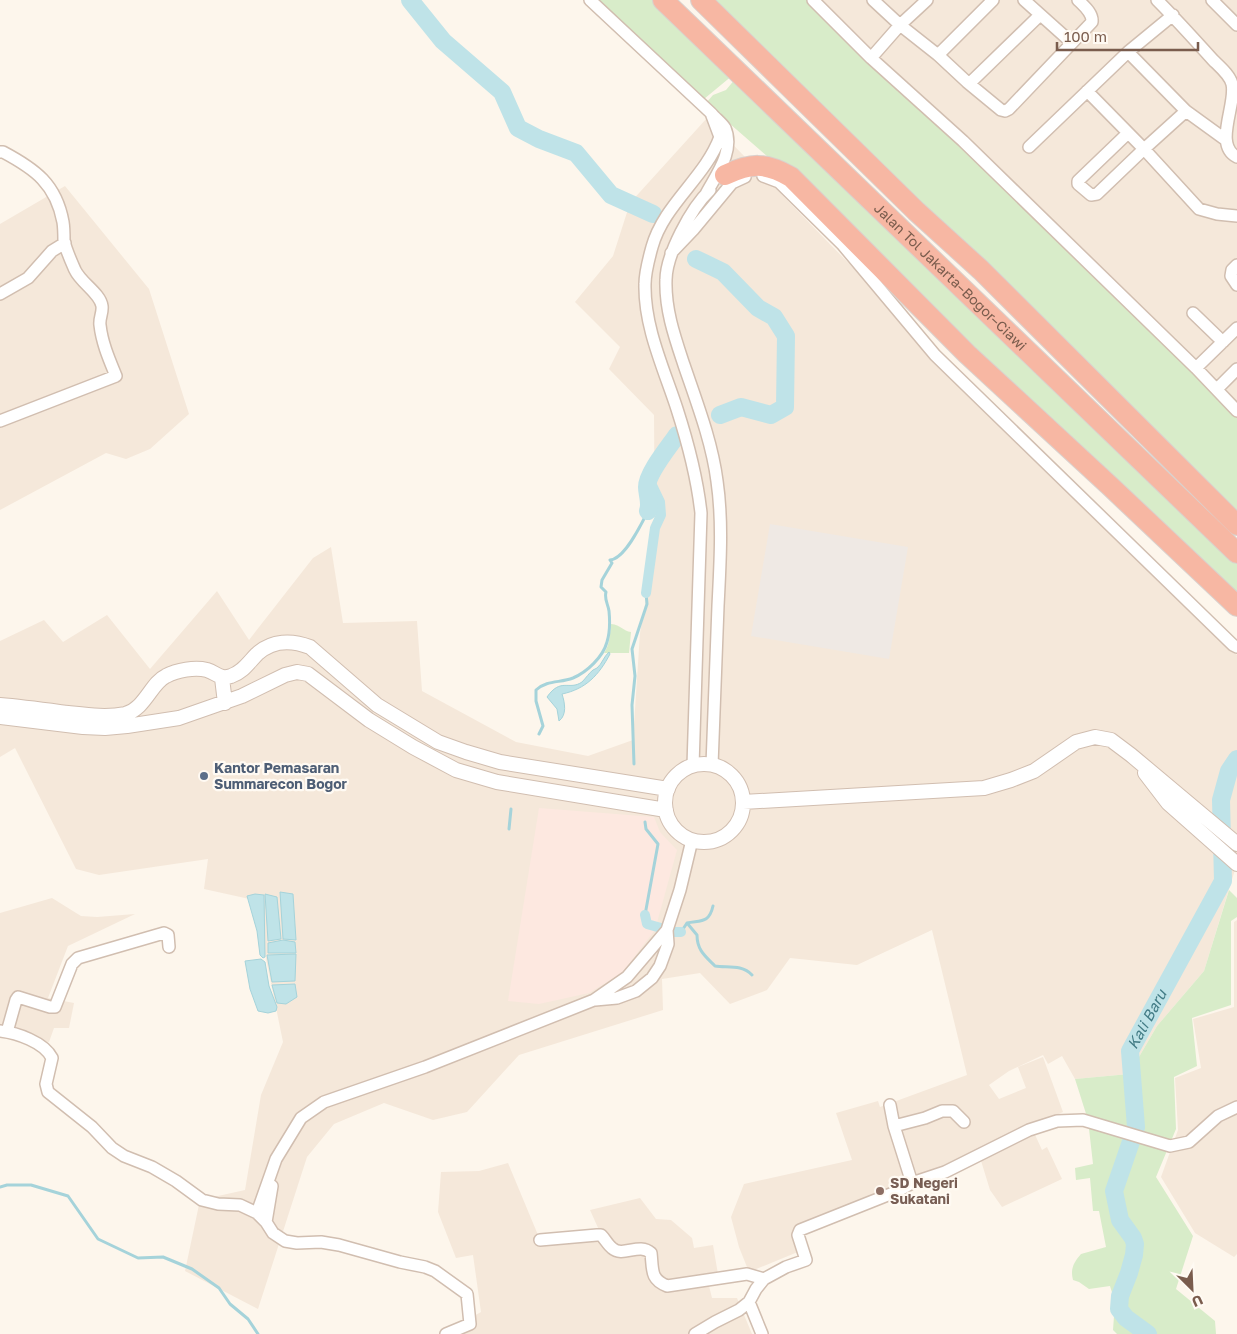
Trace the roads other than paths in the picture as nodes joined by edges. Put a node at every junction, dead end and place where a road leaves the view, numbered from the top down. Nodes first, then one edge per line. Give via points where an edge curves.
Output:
1 (590, 0) edge
2 (663, 0) edge
3 (701, 0) edge
4 (813, 0) edge
5 (873, 0) edge
6 (926, 0) edge
7 (993, 0) edge
8 (1024, 0) edge
9 (1078, 0) edge
10 (1157, 0) edge
11 (1212, 0) edge
12 (1040, 15) junction
13 (1173, 16) junction
14 (900, 25) junction
15 (1237, 25) edge
16 (1072, 43) junction
17 (1128, 52) junction
18 (938, 54) junction
19 (871, 58) junction
20 (966, 82) junction
21 (1087, 91) junction
22 (1186, 111) junction
23 (711, 113) junction
24 (1128, 133) junction
25 (1226, 140) junction
26 (1028, 147) dead end
27 (1144, 149) junction
28 (0, 152) edge
29 (1237, 157) edge
30 (725, 175) joint
31 (706, 194) junction
32 (1237, 216) edge
33 (64, 243) junction
34 (671, 253) junction
35 (1237, 265) edge
36 (1237, 285) edge
37 (0, 294) edge
38 (1193, 313) dead end
39 (1237, 328) edge
40 (1223, 342) junction
41 (682, 357) junction
42 (662, 365) junction
43 (1196, 368) junction
44 (1237, 369) edge
45 (1218, 389) junction
46 (1237, 411) edge
47 (0, 421) edge
48 (1237, 525) edge
49 (1237, 553) edge
50 (1237, 606) edge
51 (1237, 646) edge
52 (222, 678) junction
53 (225, 703) junction
54 (0, 705) edge
55 (0, 718) edge
56 (127, 720) junction
57 (1131, 754) junction
58 (712, 765) junction
59 (694, 766) junction
60 (668, 788) junction
61 (743, 802) junction
62 (666, 810) junction
63 (692, 840) junction
64 (1237, 844) edge
65 (1237, 864) edge
66 (667, 930) junction
67 (169, 948) dead end
68 (639, 963) junction
69 (652, 978) junction
70 (594, 1000) junction
71 (3, 1031) edge
72 (890, 1105) dead end
73 (1237, 1107) edge
74 (964, 1122) dead end
75 (894, 1126) junction
76 (276, 1159) junction
77 (912, 1183) junction
78 (257, 1213) junction
79 (266, 1222) junction
80 (540, 1240) dead end
81 (764, 1279) junction
82 (749, 1302) junction
83 (472, 1329) edge
84 (446, 1334) edge
85 (695, 1334) edge
86 (762, 1334) edge

1 - 23 street
2 - 49 highway, Jalan Tol Jakarta–Bogor–Ciawi
3 - 48 highway, Jalan Tol Jakarta–Bogor–Ciawi via 916,211 981,270
4 - 19 street
5 - 14 street
6 - 14 street
7 - 18 street
8 - 12 street
9 - 16 street via 1092,19
10 - 13 street
11 - 15 street
12 - 16 street
12 - 20 street via 972,81
13 - 17 street
13 - 25 street via 1232,84
14 - 18 street
14 - 19 street
16 - 20 street via 1005,111
17 - 21 street
17 - 22 street
18 - 20 street
19 - 43 street via 963,141
21 - 24 street
21 - 26 street
22 - 25 street
22 - 27 street
23 - 31 street via 724,127 728,142 724,161
23 - 42 street via 720,137 714,152 666,215 653,245 645,282 649,326
24 - 27 street
24 - 27 street via 1080,178 1078,184 1091,195 1096,195
25 - 29 street via 1230,151
27 - 32 street via 1199,209
28 - 33 street via 34,170 51,190 63,222
30 - 31 street
30 - 50 highway via 743,167 758,166 790,177 967,354
31 - 34 street
33 - 37 street via 52,251 28,278
33 - 47 street via 76,272 102,306 102,340 116,376
34 - 41 street via 666,279 668,309
34 - 51 street via 732,183 754,175 779,182 842,244 935,355 1232,645
35 - 36 street via 1231,276
38 - 40 street
39 - 40 street
40 - 43 street
41 - 42 street
41 - 58 street via 713,460 720,507
42 - 59 street via 695,470 701,513
43 - 45 street
44 - 45 street
45 - 46 street
52 - 53 street
52 - 56 street via 207,670 193,668 167,675
52 - 60 street via 238,673 258,653 276,643 297,642 310,647 377,705 438,742 500,762
53 - 56 street via 179,718
53 - 62 street via 285,675 308,674 369,720 456,770 497,782
54 - 56 street
55 - 56 street via 105,728
57 - 61 street via 1111,740 1095,738 1076,742 1034,770 984,788
57 - 64 street
57 - 65 street via 1168,803
58 - 59 street
58 - 61 street via 735,779 742,791
59 - 60 street via 674,778
60 - 62 street
61 - 63 street via 742,812 732,830 713,841
62 - 63 street via 675,828
63 - 66 street
66 - 68 street
66 - 69 street via 668,944
67 - 71 street via 168,935 164,933 78,958 72,964 55,1006 18,997
68 - 69 street
68 - 70 street via 627,977
69 - 70 street via 617,998
70 - 76 street via 425,1067 324,1102 301,1118
71 - 78 street via 27,1039 49,1052 52,1058 46,1084 48,1092 92,1127 112,1148 152,1167 202,1200 240,1205
72 - 75 street
73 - 77 street via 1218,1116 1196,1136 1180,1145 1170,1146 1083,1120 1057,1121 1023,1133 945,1172
74 - 75 street via 953,1111 942,1111
75 - 77 street
76 - 78 street
76 - 79 street
77 - 81 street via 800,1230 798,1235 806,1260
78 - 79 street
79 - 83 street via 272,1233 285,1241 339,1245 435,1271 467,1294
80 - 81 street via 601,1235 612,1248 620,1251 643,1248 651,1253 654,1276 667,1286 747,1274
81 - 82 street
82 - 85 street
82 - 86 street
83 - 84 street

